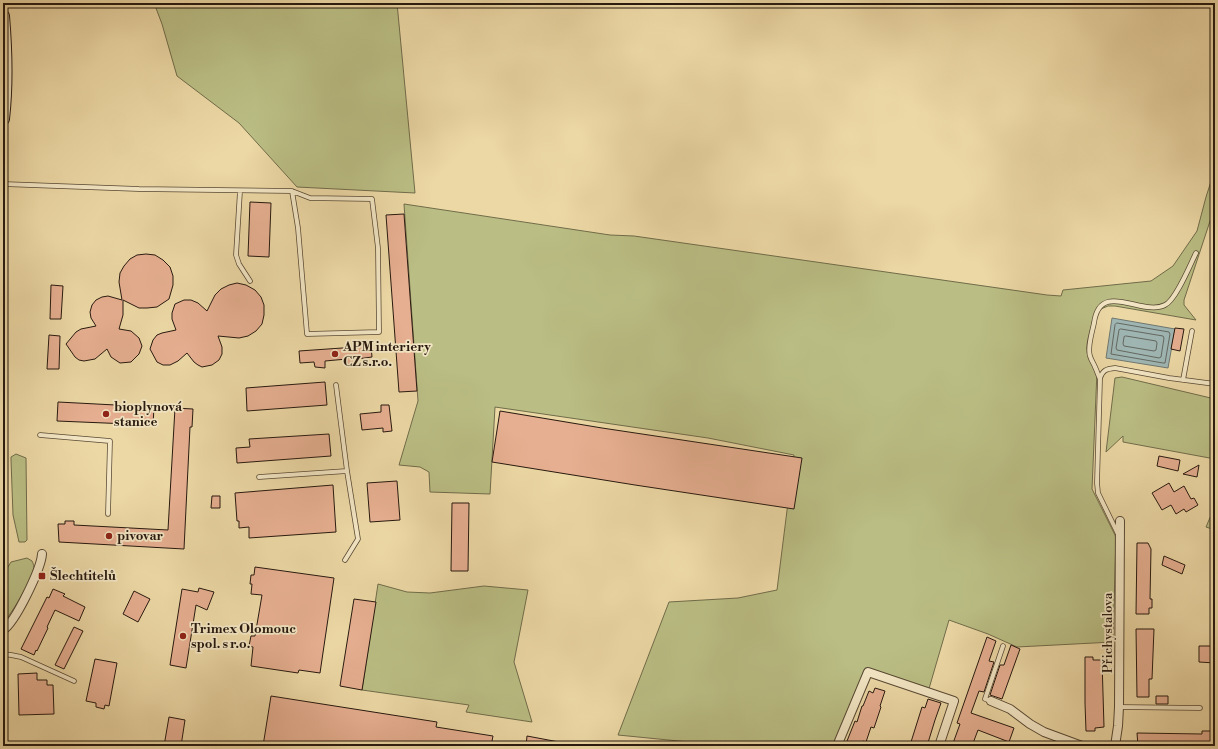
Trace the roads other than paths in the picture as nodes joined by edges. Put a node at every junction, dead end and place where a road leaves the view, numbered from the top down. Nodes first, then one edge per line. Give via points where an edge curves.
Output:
1 (3, 16) edge
2 (3, 119) edge
3 (3, 184) edge
4 (240, 191) junction
5 (292, 191) junction
6 (1196, 253) dead end
7 (250, 281) dead end
8 (1192, 331) dead end
9 (1100, 379) junction
10 (1183, 380) junction
11 (1215, 384) edge
12 (336, 385) dead end
13 (40, 435) dead end
14 (347, 471) junction
15 (259, 478) dead end
16 (108, 514) dead end
17 (1120, 520) dead end
18 (1120, 539) junction
19 (42, 554) dead end
20 (345, 560) dead end
21 (3, 630) edge
22 (1003, 646) dead end
23 (3, 654) edge
24 (74, 682) dead end
25 (992, 701) joint
26 (1119, 708) junction
27 (1200, 708) dead end
28 (836, 746) edge
29 (938, 746) edge
30 (1082, 746) edge
31 (1115, 746) edge

1 - 2 street via 6,59
3 - 4 lane
4 - 5 lane
4 - 7 lane via 236,255 238,264
5 - 5 lane via 298,228 307,334 379,332 378,248 372,200 310,198
6 - 9 lane via 1172,300 1164,306 1152,307 1108,301 1096,311 1089,349
8 - 10 lane
9 - 10 lane via 1103,372 1115,368
9 - 18 lane via 1096,483
10 - 11 lane
12 - 14 lane
13 - 16 lane via 110,441
14 - 15 lane
14 - 20 lane via 358,539
17 - 18 street, Přichystalova
18 - 26 street, Přichystalova
19 - 21 street via 22,603
22 - 25 lane via 985,699
23 - 24 lane via 21,657
25 - 30 street via 1010,709 1044,732
26 - 27 lane
26 - 31 street, Přichystalova
28 - 29 street via 868,672 954,701

